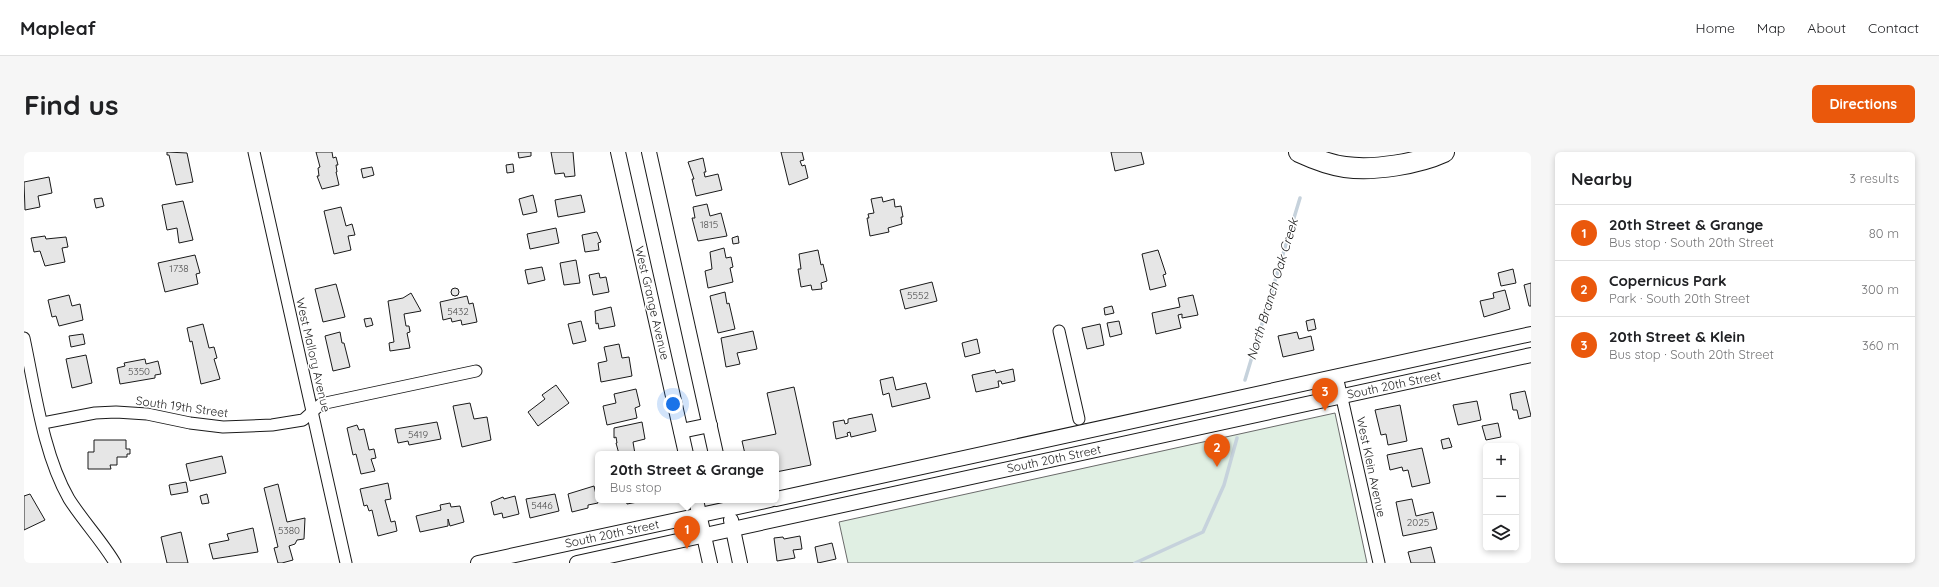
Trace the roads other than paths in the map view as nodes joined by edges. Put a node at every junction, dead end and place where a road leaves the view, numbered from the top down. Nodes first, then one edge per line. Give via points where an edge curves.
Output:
1 (254, 152) edge
2 (618, 152) edge
3 (649, 152) edge
4 (1298, 152) edge
5 (1444, 152) edge
6 (1059, 331) dead end
7 (1531, 334) edge
8 (24, 338) edge
9 (1531, 355) edge
10 (476, 371) dead end
11 (1337, 376) junction
12 (1342, 397) junction
13 (313, 412) junction
14 (1079, 419) dead end
15 (43, 423) junction
16 (710, 425) junction
17 (681, 431) junction
18 (685, 451) edge
19 (715, 451) edge
20 (779, 498) edge
21 (697, 503) edge
22 (738, 503) edge
23 (727, 504) edge
24 (699, 515) junction
25 (733, 529) junction
26 (704, 535) junction
27 (115, 563) edge
28 (346, 563) edge
29 (478, 563) edge
30 (577, 563) edge
31 (710, 563) edge
32 (740, 563) edge
33 (1379, 563) edge

1 - 13 street, West Mallory Avenue
2 - 17 street, West Grange Avenue
3 - 16 street
4 - 5 highway via 1345,167 1387,167 1427,160
6 - 14 street
7 - 11 street, South 20th Street
8 - 15 street
9 - 12 street, South 20th Street
10 - 13 street, South 19th Street via 321,404
11 - 12 street, West Klein Avenue
11 - 20 street, South 20th Street
12 - 25 street, South 20th Street
12 - 33 street, West Klein Avenue
13 - 15 street, South 19th Street via 303,420 248,427 223,427 147,414 116,412 95,413
13 - 28 street, West Mallory Avenue
15 - 27 street via 50,455 69,499
16 - 17 street
16 - 19 street
17 - 18 street, West Grange Avenue
21 - 24 street
22 - 23 street, South 20th Street
23 - 24 street, South 20th Street
23 - 25 street
24 - 26 street
24 - 29 street, South 20th Street
25 - 26 street, South 20th Street
25 - 32 street
26 - 30 street, South 20th Street
26 - 31 street

